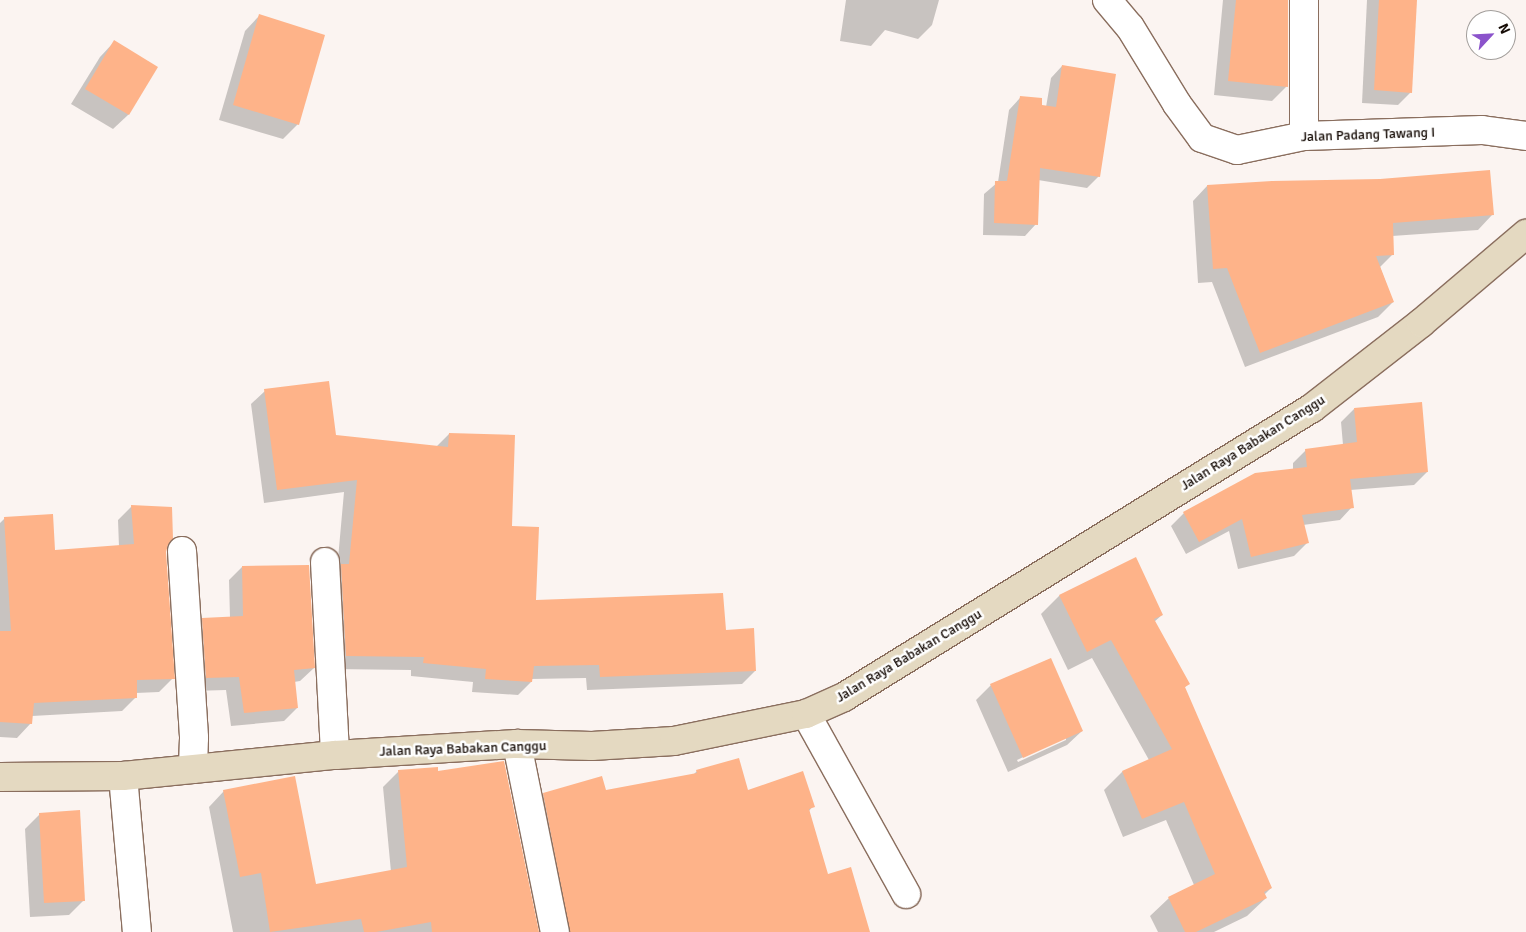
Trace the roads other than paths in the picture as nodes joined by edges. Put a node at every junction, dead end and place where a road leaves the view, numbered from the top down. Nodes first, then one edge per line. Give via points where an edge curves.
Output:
1 (1107, 0) edge
2 (1304, 0) edge
3 (1304, 136) junction
4 (1526, 136) edge
5 (1526, 234) edge
6 (182, 550) dead end
7 (325, 562) dead end
8 (806, 714) junction
9 (517, 744) junction
10 (335, 755) junction
11 (193, 769) junction
12 (123, 776) junction
13 (0, 777) edge
14 (906, 894) dead end
15 (137, 932) edge
16 (555, 932) edge

1 - 3 street, Jalan Padang Tawang I via 1130,27 1202,138 1237,150
2 - 3 street
3 - 4 street, Jalan Padang Tawang I via 1482,130
5 - 8 street, Jalan Raya Babakan Canggu via 1422,323 1312,408 844,697
6 - 11 street via 194,738
7 - 10 street
8 - 9 street, Jalan Raya Babakan Canggu via 674,741 592,746
8 - 14 street
9 - 10 street, Jalan Raya Babakan Canggu
9 - 16 street
10 - 11 street, Jalan Raya Babakan Canggu
11 - 12 street, Jalan Raya Babakan Canggu
12 - 13 street, Jalan Raya Babakan Canggu
12 - 15 street

